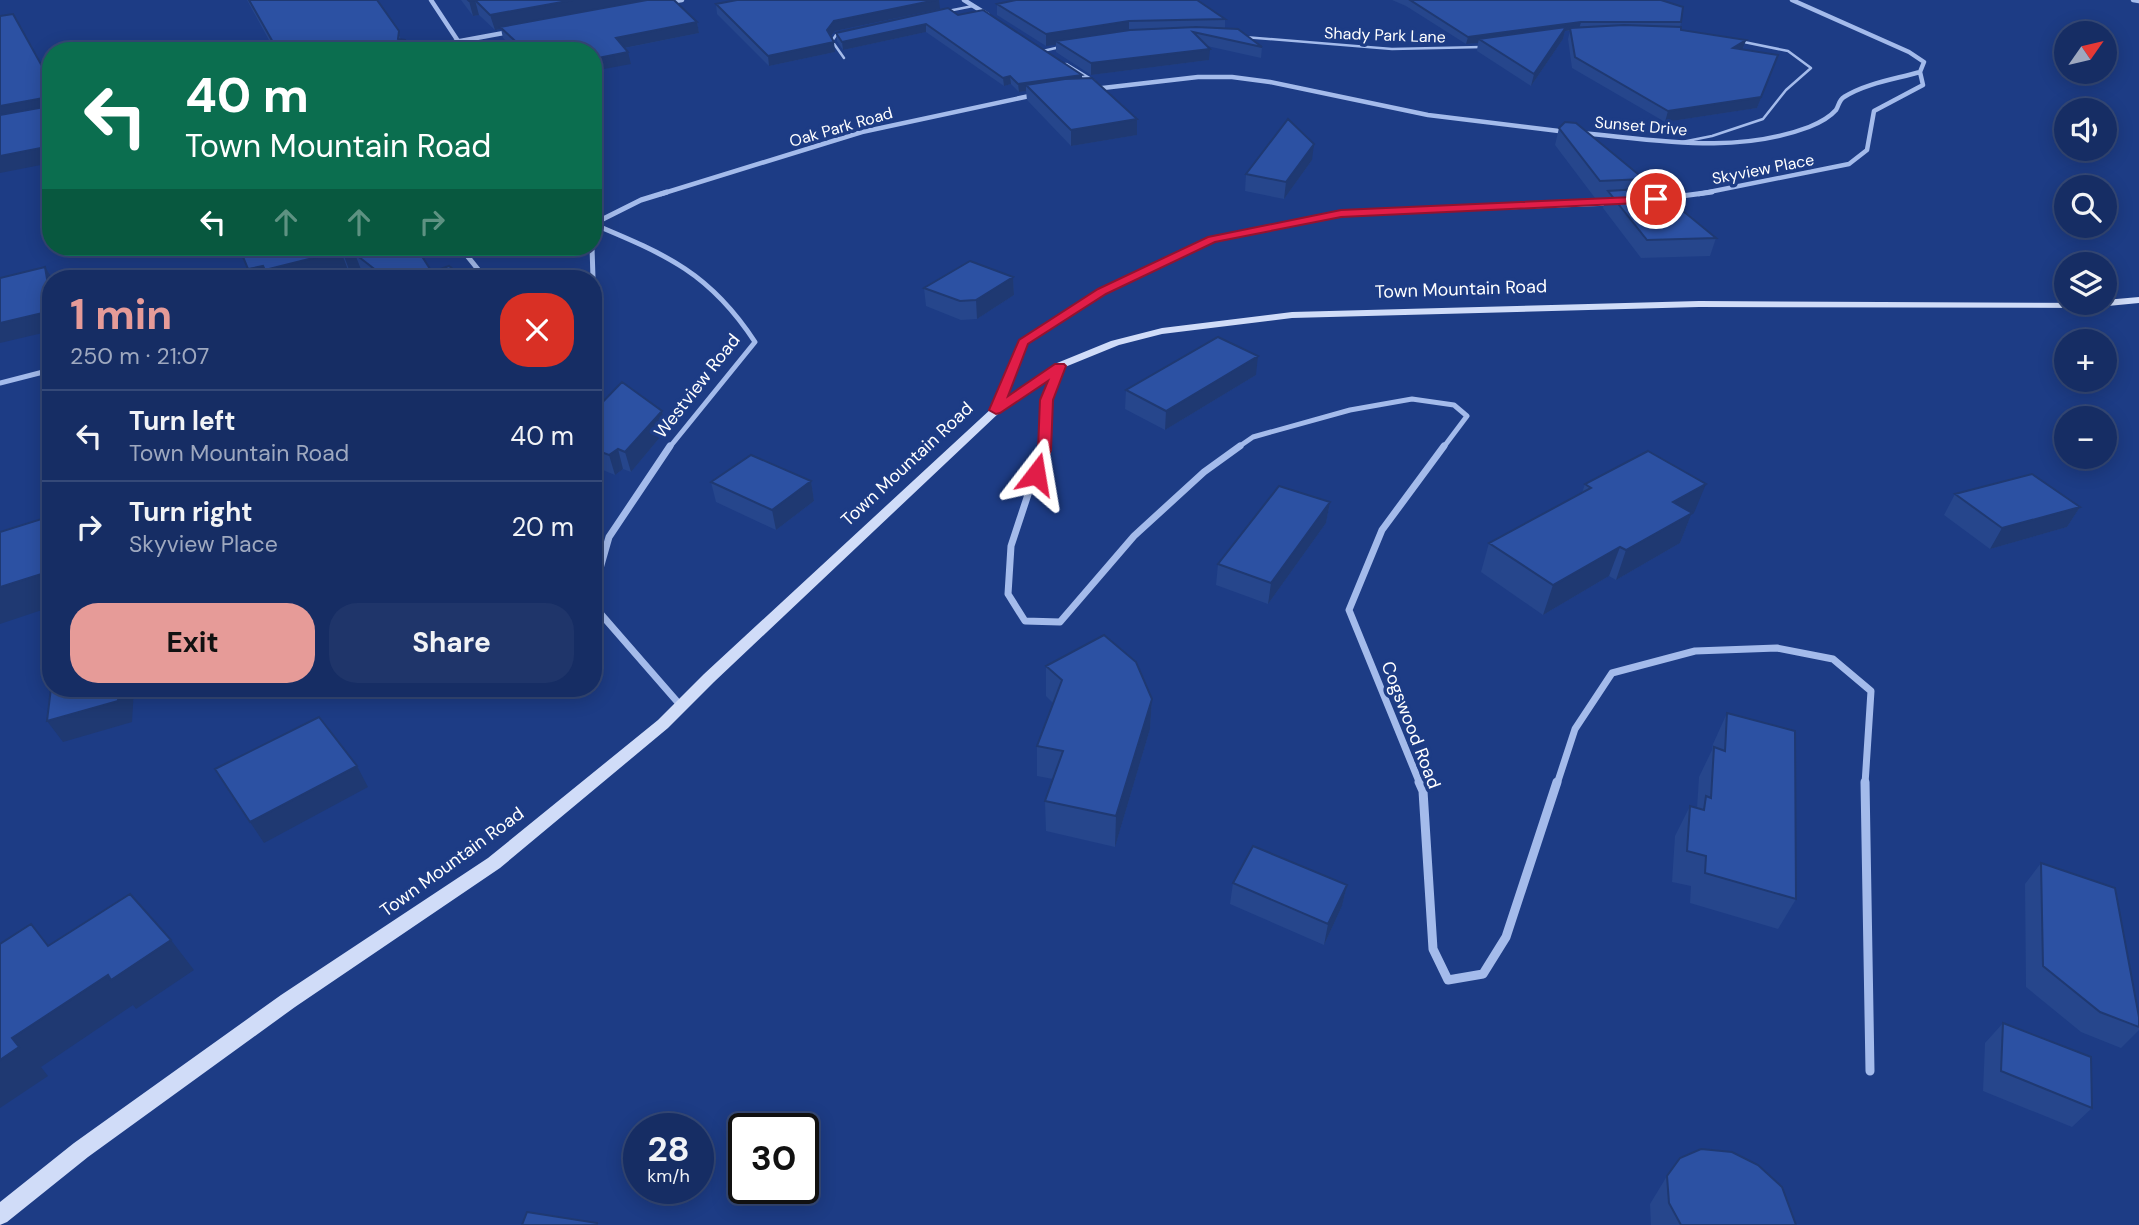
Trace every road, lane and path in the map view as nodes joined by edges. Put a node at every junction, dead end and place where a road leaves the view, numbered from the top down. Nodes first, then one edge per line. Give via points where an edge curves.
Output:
1 (431, 0) edge
2 (682, 0) edge
3 (964, 0) edge
4 (1792, 0) edge
5 (2133, 0) edge
6 (2139, 1) edge
7 (669, 2) edge
8 (973, 6) junction
9 (947, 11) edge
10 (992, 18) edge
11 (511, 31) edge
12 (843, 33) edge
13 (1243, 37) edge
14 (458, 41) junction
15 (1734, 41) edge
16 (453, 42) edge
17 (1034, 45) edge
18 (1492, 45) edge
19 (1064, 46) edge
20 (1043, 51) junction
21 (1053, 57) edge
22 (844, 58) dead end
23 (1063, 63) edge
24 (1920, 72) junction
25 (1104, 88) junction
26 (1092, 89) edge
27 (1045, 93) edge
28 (1677, 143) junction
29 (1647, 201) edge
30 (1621, 202) edge
31 (602, 220) edge
32 (602, 228) edge
33 (467, 256) edge
34 (479, 270) edge
35 (2139, 300) edge
36 (1060, 366) junction
37 (42, 372) edge
38 (0, 383) edge
39 (996, 410) junction
40 (602, 562) edge
41 (602, 615) edge
42 (681, 706) junction
43 (1870, 1071) dead end
44 (0, 1215) edge

1 - 14 street
2 - 7 street
3 - 8 street
4 - 24 street via 1909,52 1924,62
5 - 6 street
8 - 9 lane
8 - 10 street
11 - 14 street
12 - 22 lane via 832,41
13 - 18 lane, Shady Park Lane via 1390,51
14 - 16 street
15 - 28 lane via 1787,51 1805,59 1811,68 1763,119
17 - 20 street
19 - 20 lane
20 - 21 street
23 - 25 street
24 - 28 street, Sunset Drive via 1841,98 1838,109 1819,123 1780,139 1726,145
24 - 29 street, Skyview Place via 1923,85 1874,111 1867,150 1849,164
25 - 26 street
25 - 28 street, Sunset Drive via 1233,77 1488,124
27 - 31 street, Oak Park Road via 862,132 641,200
30 - 39 street via 1341,214 1212,239 1102,292 1023,342
32 - 40 street, Westview Road via 652,247 693,275 723,298 755,342 671,445 609,537
33 - 34 street
35 - 36 main road, Town Mountain Road via 2087,305 1699,304 1292,315 1162,331 1115,343
36 - 39 main road, Town Mountain Road
36 - 43 street, Cogswood Road via 1046,400 1044,450 1012,546 1008,594 1025,621 1060,622 1134,536 1204,472 1253,437 1350,410 1412,400 1454,405 1467,416 1381,530 1349,610 1423,791 1433,949 1448,980 1483,974 1506,937 1575,729 1612,674 1695,651 1777,648 1833,659 1871,691 1864,800
37 - 38 street
39 - 42 main road, Town Mountain Road
41 - 42 street
42 - 44 main road, Town Mountain Road via 494,863 288,1001 81,1150

